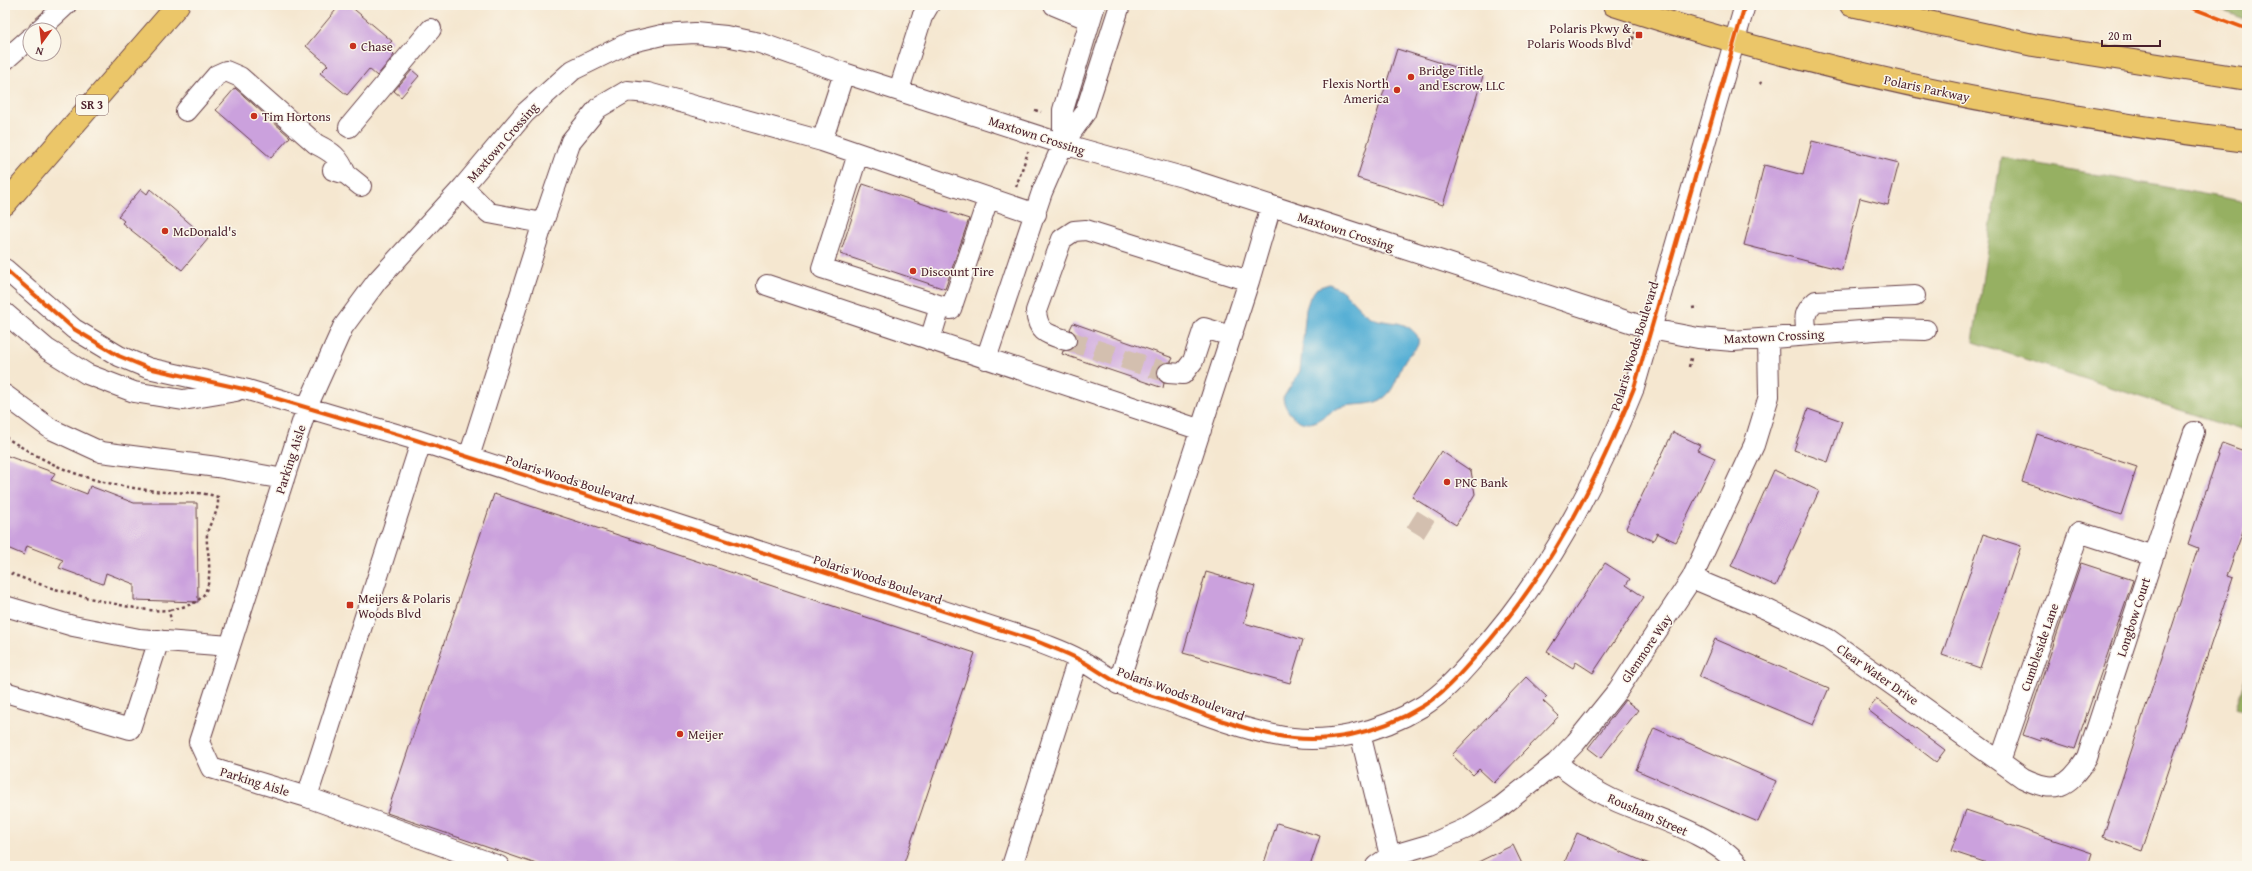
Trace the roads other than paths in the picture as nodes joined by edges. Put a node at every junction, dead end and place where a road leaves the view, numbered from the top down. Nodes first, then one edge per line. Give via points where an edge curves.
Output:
1 (66, 5) edge
2 (178, 5) edge
3 (929, 5) edge
4 (1054, 5) edge
5 (1120, 5) edge
6 (1614, 5) edge
7 (1745, 5) edge
8 (1852, 5) edge
9 (1092, 12) edge
10 (48, 22) edge
11 (431, 29) dead end
12 (1734, 41) junction
13 (22, 45) edge
14 (5, 60) edge
15 (844, 73) junction
16 (2247, 78) edge
17 (899, 90) junction
18 (186, 111) dead end
19 (349, 127) dead end
20 (822, 141) junction
21 (2247, 141) edge
22 (1063, 144) junction
23 (858, 154) junction
24 (354, 180) dead end
25 (463, 187) junction
26 (988, 199) junction
27 (5, 204) edge
28 (1271, 206) junction
29 (1036, 214) junction
30 (543, 223) junction
31 (5, 270) edge
32 (1249, 281) junction
33 (767, 285) dead end
34 (1915, 296) dead end
35 (940, 307) junction
36 (5, 313) edge
37 (1651, 329) junction
38 (1926, 330) dead end
39 (1808, 335) junction
40 (1231, 336) junction
41 (930, 340) junction
42 (1066, 340) tunnel mouth
43 (1768, 340) junction
44 (986, 359) junction
45 (1168, 373) tunnel mouth
46 (248, 390) junction
47 (5, 395) edge
48 (307, 407) junction
49 (1201, 430) junction
50 (2194, 432) dead end
51 (421, 442) junction
52 (469, 457) junction
53 (284, 479) junction
54 (2153, 556) junction
55 (1692, 578) junction
56 (5, 606) edge
57 (166, 641) junction
58 (230, 646) junction
59 (1078, 659) junction
60 (1118, 684) junction
61 (5, 692) edge
62 (1360, 733) junction
63 (2000, 762) junction
64 (1556, 764) junction
65 (2053, 787) joint
66 (307, 797) junction
67 (1383, 861) edge
68 (499, 866) edge
69 (1012, 866) edge
70 (1739, 866) edge

1 - 10 street
2 - 27 main road, SR 3
3 - 17 street via 922,17
4 - 9 street
5 - 22 street via 1085,113
6 - 12 main road, Polaris Parkway
7 - 12 street, Polaris Woods Boulevard
8 - 16 main road via 2032,45
9 - 22 street via 1063,110
11 - 19 street
12 - 21 main road, Polaris Parkway via 1790,58 1969,98 2139,128
12 - 37 street, Polaris Woods Boulevard
13 - 14 street
15 - 17 street, Maxtown Crossing
15 - 20 street
15 - 25 street, Maxtown Crossing via 760,43 726,36 695,33 662,35 628,43 573,70 552,88 525,113
17 - 22 street, Maxtown Crossing
18 - 24 street via 217,75 226,71 240,77 316,144 330,151 341,161
20 - 23 street
20 - 30 street via 648,93 627,91 598,108 571,141
22 - 28 street, Maxtown Crossing via 1186,178
22 - 29 street via 1042,192
23 - 26 street
23 - 35 street via 822,268
25 - 30 street via 489,213
25 - 48 street, Maxtown Crossing via 350,314
26 - 29 street
26 - 35 street via 951,309
28 - 32 street
28 - 37 street, Maxtown Crossing
29 - 44 street
30 - 52 street
31 - 46 street, Polaris Woods Boulevard via 74,329 119,356 148,368
32 - 40 street
32 - 42 street via 1086,230 1074,231 1062,239 1036,311 1038,324 1046,334
33 - 41 street
34 - 39 street via 1816,301 1807,309 1805,318
35 - 41 street
36 - 46 street, Polaris Woods Boulevard via 46,349 87,374 134,392 182,400
37 - 43 street, Maxtown Crossing via 1698,338
37 - 62 street, Polaris Woods Boulevard via 1634,388 1612,443 1558,547 1525,595 1489,642 1449,685 1425,705 1398,720
38 - 39 street, Maxtown Crossing via 1888,329
39 - 43 street, Maxtown Crossing
40 - 45 street via 1204,328 1193,361 1183,374
40 - 49 street
41 - 44 street
43 - 55 street, Glenmore Way via 1769,396 1754,445
44 - 49 street
46 - 48 street, Polaris Woods Boulevard
47 - 53 street via 51,429 101,452 217,467
48 - 51 street, Polaris Woods Boulevard
48 - 53 street, Parking Aisle
49 - 60 street
50 - 54 street, Longbow Court
51 - 52 street, Polaris Woods Boulevard
51 - 66 street, Parking Aisle
52 - 59 street, Polaris Woods Boulevard via 1036,641
53 - 58 street, Parking Aisle
54 - 63 street, Cumbleside Lane via 2079,532
54 - 65 street, Longbow Court via 2087,758 2076,775 2066,783
55 - 63 street, Clear Water Drive via 1828,639
55 - 64 street, Glenmore Way via 1618,690
56 - 57 street via 73,626 139,639
57 - 58 street
57 - 61 street via 130,729
58 - 66 street, Parking Aisle via 199,742 211,768
59 - 60 street, Polaris Woods Boulevard
59 - 69 street
60 - 62 street, Polaris Woods Boulevard via 1222,720 1275,735 1306,739 1334,738
62 - 67 street, Glenmore Way
63 - 65 street, Clear Water Drive via 2040,786
64 - 67 street, Glenmore Way via 1500,808 1466,828
64 - 70 street, Rousham Street via 1583,784 1616,801 1711,842 1731,855
66 - 68 street

